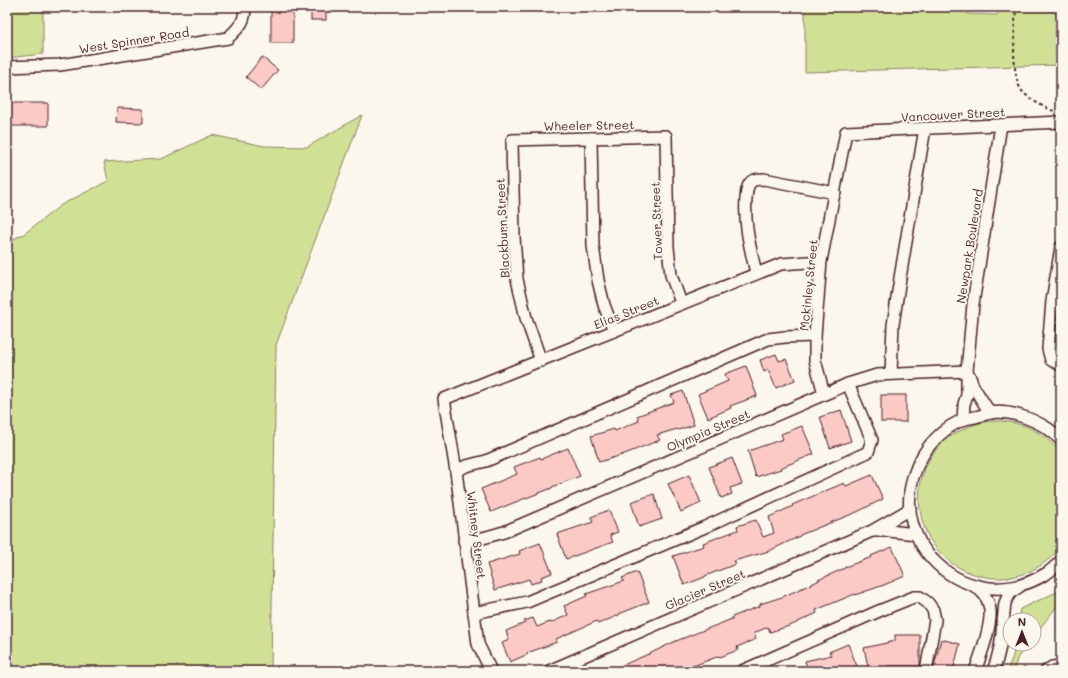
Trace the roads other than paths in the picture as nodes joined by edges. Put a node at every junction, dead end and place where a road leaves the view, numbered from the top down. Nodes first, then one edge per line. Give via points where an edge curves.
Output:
1 (245, 7) edge
2 (7, 67) edge
3 (1060, 118) edge
4 (1001, 125) junction
5 (925, 128) junction
6 (846, 132) joint
7 (666, 136) joint
8 (590, 138) junction
9 (512, 140) joint
10 (835, 193) junction
11 (1061, 247) edge
12 (821, 261) junction
13 (756, 273) junction
14 (681, 303) junction
15 (614, 331) junction
16 (815, 336) junction
17 (541, 361) junction
18 (1061, 366) edge
19 (967, 371) junction
20 (891, 374) junction
21 (848, 384) junction
22 (824, 394) junction
23 (444, 399) joint
24 (990, 413) junction
25 (963, 420) junction
26 (1061, 440) edge
27 (456, 471) junction
28 (910, 509) junction
29 (872, 531) junction
30 (916, 534) junction
31 (464, 541) junction
32 (1061, 561) edge
33 (1049, 573) junction
34 (1061, 573) edge
35 (971, 585) junction
36 (1020, 586) junction
37 (474, 613) junction
38 (1061, 666) edge
39 (491, 671) edge
40 (548, 671) edge
41 (742, 671) edge
42 (926, 671) edge
43 (975, 671) edge
44 (993, 671) edge
45 (1046, 671) edge

1 - 2 street, West Spinner Road via 242,25 228,38 60,65
3 - 4 street, Vancouver Street
4 - 5 street, Vancouver Street
4 - 19 street, Newpark Boulevard via 973,304
5 - 6 street, Vancouver Street
5 - 20 street via 893,326
6 - 10 street, Mckinley Street
7 - 8 street, Wheeler Street
7 - 14 street, Tower Street via 668,247 671,275
8 - 9 street, Wheeler Street
8 - 15 street via 593,246 604,305
9 - 17 street, Blackburn Street via 517,279 526,318
10 - 12 street, Mckinley Street
10 - 13 street via 764,179 750,183 745,211 748,240
11 - 18 street via 1052,301 1048,349 1051,360
12 - 13 street, Elias Street via 781,264
12 - 16 street, Mckinley Street
13 - 14 street, Elias Street
14 - 15 street, Elias Street
15 - 17 street, Elias Street
16 - 22 street, Mckinley Street via 815,360
16 - 27 street via 768,339 486,461
17 - 23 street, Elias Street
19 - 20 street, Olympia Street
19 - 24 street, Newpark Boulevard
19 - 25 street, Newpark Boulevard
20 - 21 street, Olympia Street via 876,375
21 - 22 street, Olympia Street
21 - 37 street via 872,440 868,452 705,527 527,602
22 - 31 street, Olympia Street via 504,532
23 - 27 street, Whitney Street
24 - 25 street
24 - 26 street via 1011,414 1030,419 1048,428
25 - 28 street via 944,431 928,446 917,466 910,487
27 - 31 street, Whitney Street
28 - 29 street, Glacier Street
28 - 30 street
29 - 30 street, Glacier Street
29 - 40 street, Glacier Street
30 - 35 street via 932,560 950,575
31 - 37 street, Whitney Street
32 - 33 street
33 - 34 street
33 - 36 street
35 - 36 street via 987,588
35 - 43 street via 980,590 990,606 987,634
36 - 44 street via 1009,595 1005,603 1002,638
37 - 39 street, Whitney Street via 478,644
38 - 45 street
41 - 42 street via 914,597 928,603 935,620

